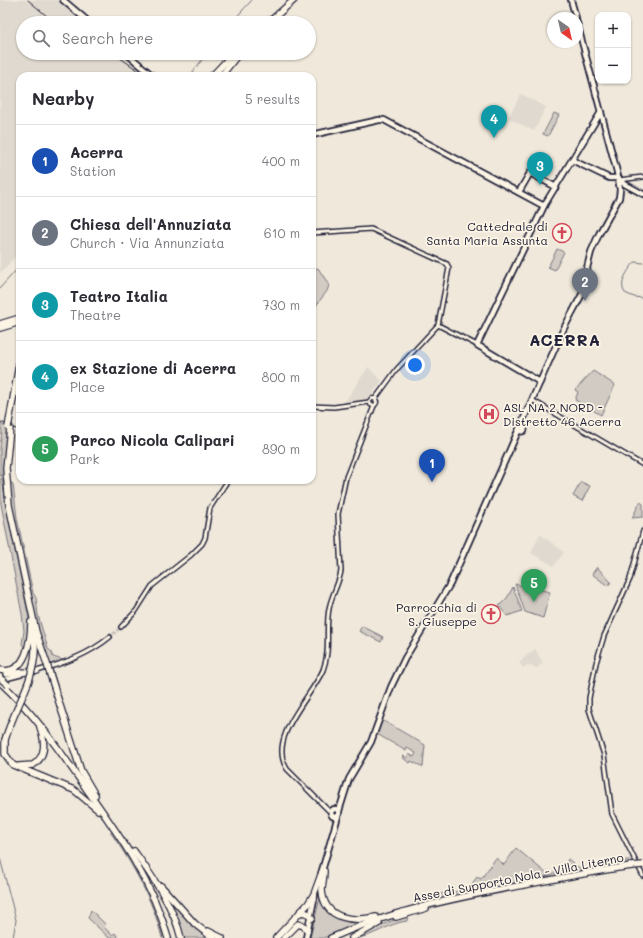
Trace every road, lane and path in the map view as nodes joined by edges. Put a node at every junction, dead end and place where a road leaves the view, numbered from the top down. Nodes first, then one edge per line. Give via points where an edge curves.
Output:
1 (63, 0) edge
2 (290, 0) edge
3 (294, 0) edge
4 (571, 0) edge
5 (574, 12) edge
6 (82, 16) edge
7 (272, 16) edge
8 (276, 16) edge
9 (583, 45) edge
10 (134, 60) edge
11 (227, 60) edge
12 (229, 60) edge
13 (234, 60) edge
14 (234, 60) edge
15 (148, 72) edge
16 (216, 72) edge
17 (220, 72) edge
18 (224, 72) edge
19 (227, 72) edge
20 (601, 112) junction
21 (316, 134) edge
22 (572, 160) junction
23 (643, 177) edge
24 (619, 180) junction
25 (556, 187) junction
26 (519, 192) junction
27 (643, 194) edge
28 (544, 206) junction
29 (316, 233) edge
30 (16, 319) edge
31 (16, 323) edge
32 (0, 324) edge
33 (438, 324) junction
34 (0, 328) edge
35 (477, 345) junction
36 (540, 382) junction
37 (16, 383) edge
38 (16, 395) edge
39 (375, 399) junction
40 (532, 400) junction
41 (369, 402) junction
42 (316, 406) edge
43 (374, 406) junction
44 (9, 425) junction
45 (643, 465) edge
46 (225, 484) edge
47 (6, 485) junction
48 (643, 531) edge
49 (31, 622) junction
50 (121, 627) tunnel mouth
51 (36, 632) junction
52 (110, 637) tunnel mouth
53 (36, 650) junction
54 (0, 671) edge
55 (37, 671) junction
56 (3, 682) edge
57 (33, 715) junction
58 (6, 740) junction
59 (95, 795) junction
60 (334, 812) junction
61 (112, 824) junction
62 (638, 867) edge
63 (146, 869) junction
64 (323, 871) junction
65 (643, 876) edge
66 (159, 912) junction
67 (300, 912) junction
68 (406, 912) junction
69 (392, 914) junction
70 (311, 916) junction
71 (383, 921) junction
72 (196, 924) junction
73 (307, 931) junction
74 (165, 938) edge
75 (168, 938) edge
76 (181, 938) edge
77 (212, 938) edge
78 (222, 938) edge
79 (276, 938) edge
80 (284, 938) edge
81 (307, 938) edge
82 (330, 938) edge
83 (337, 938) edge
84 (352, 938) edge

1 - 6 main road
2 - 7 highway
3 - 8 highway
4 - 5 main road
9 - 20 main road
10 - 15 main road
11 - 16 highway
12 - 17 highway
13 - 18 highway
14 - 19 highway
20 - 22 main road
20 - 24 main road
21 - 26 main road via 381,119
22 - 24 main road via 609,178
22 - 25 main road
23 - 24 street
24 - 27 main road
24 - 36 main road via 619,198 599,234 589,262 589,280
25 - 26 main road via 530,173
25 - 28 main road
26 - 28 main road
28 - 35 main road
29 - 33 street via 371,229 447,264 447,287
30 - 32 highway
31 - 34 highway
33 - 35 street
33 - 39 street via 397,369
35 - 36 main road
36 - 40 main road
37 - 44 highway
38 - 44 highway
39 - 41 street
39 - 43 street
40 - 45 street
40 - 60 main road via 522,429 516,437 450,584 399,671 371,742 349,779 343,798
41 - 42 street via 334,407
41 - 43 street
43 - 60 street via 345,478 338,514 341,571 329,606 325,664 286,731 281,747 282,759 287,768
44 - 47 highway
46 - 50 street via 210,508 202,544 152,586 136,611
47 - 49 highway via 7,508
47 - 51 highway
48 - 62 street via 630,579 604,636 589,698 589,709 604,755 612,814
49 - 53 highway
49 - 54 highway via 28,647 22,662 15,668
51 - 53 highway
51 - 59 highway, bridge via 81,771
52 - 55 street via 88,653
53 - 58 highway, bridge via 30,682 13,716
54 - 55 highway via 7,674
55 - 56 street
56 - 57 highway
56 - 59 highway via 42,722
57 - 58 highway via 42,732 44,746 43,755 37,763 21,767 10,760
57 - 61 highway
58 - 61 highway via 5,754 13,764 74,790
59 - 63 highway
60 - 64 main road via 336,823
61 - 66 highway via 142,872
62 - 65 street
62 - 68 highway, Asse di Supporto Nola - Villa Literno via 443,902
63 - 72 highway
63 - 76 highway via 168,904
64 - 67 highway via 314,894
64 - 69 highway via 324,900 335,915 357,920
64 - 70 main road
66 - 74 highway
66 - 75 highway
67 - 70 highway
67 - 79 highway
68 - 69 highway, Asse di Supporto Nola - Villa Literno
68 - 71 highway, Asse di Supporto Nola - Villa Literno
69 - 82 highway, Asse di Supporto Nola - Villa Literno
70 - 73 main road
70 - 81 main road
71 - 83 highway, Asse di Supporto Nola - Villa Literno
71 - 84 highway
72 - 77 highway
72 - 78 highway
73 - 80 highway via 304,926 298,924
73 - 81 main road

